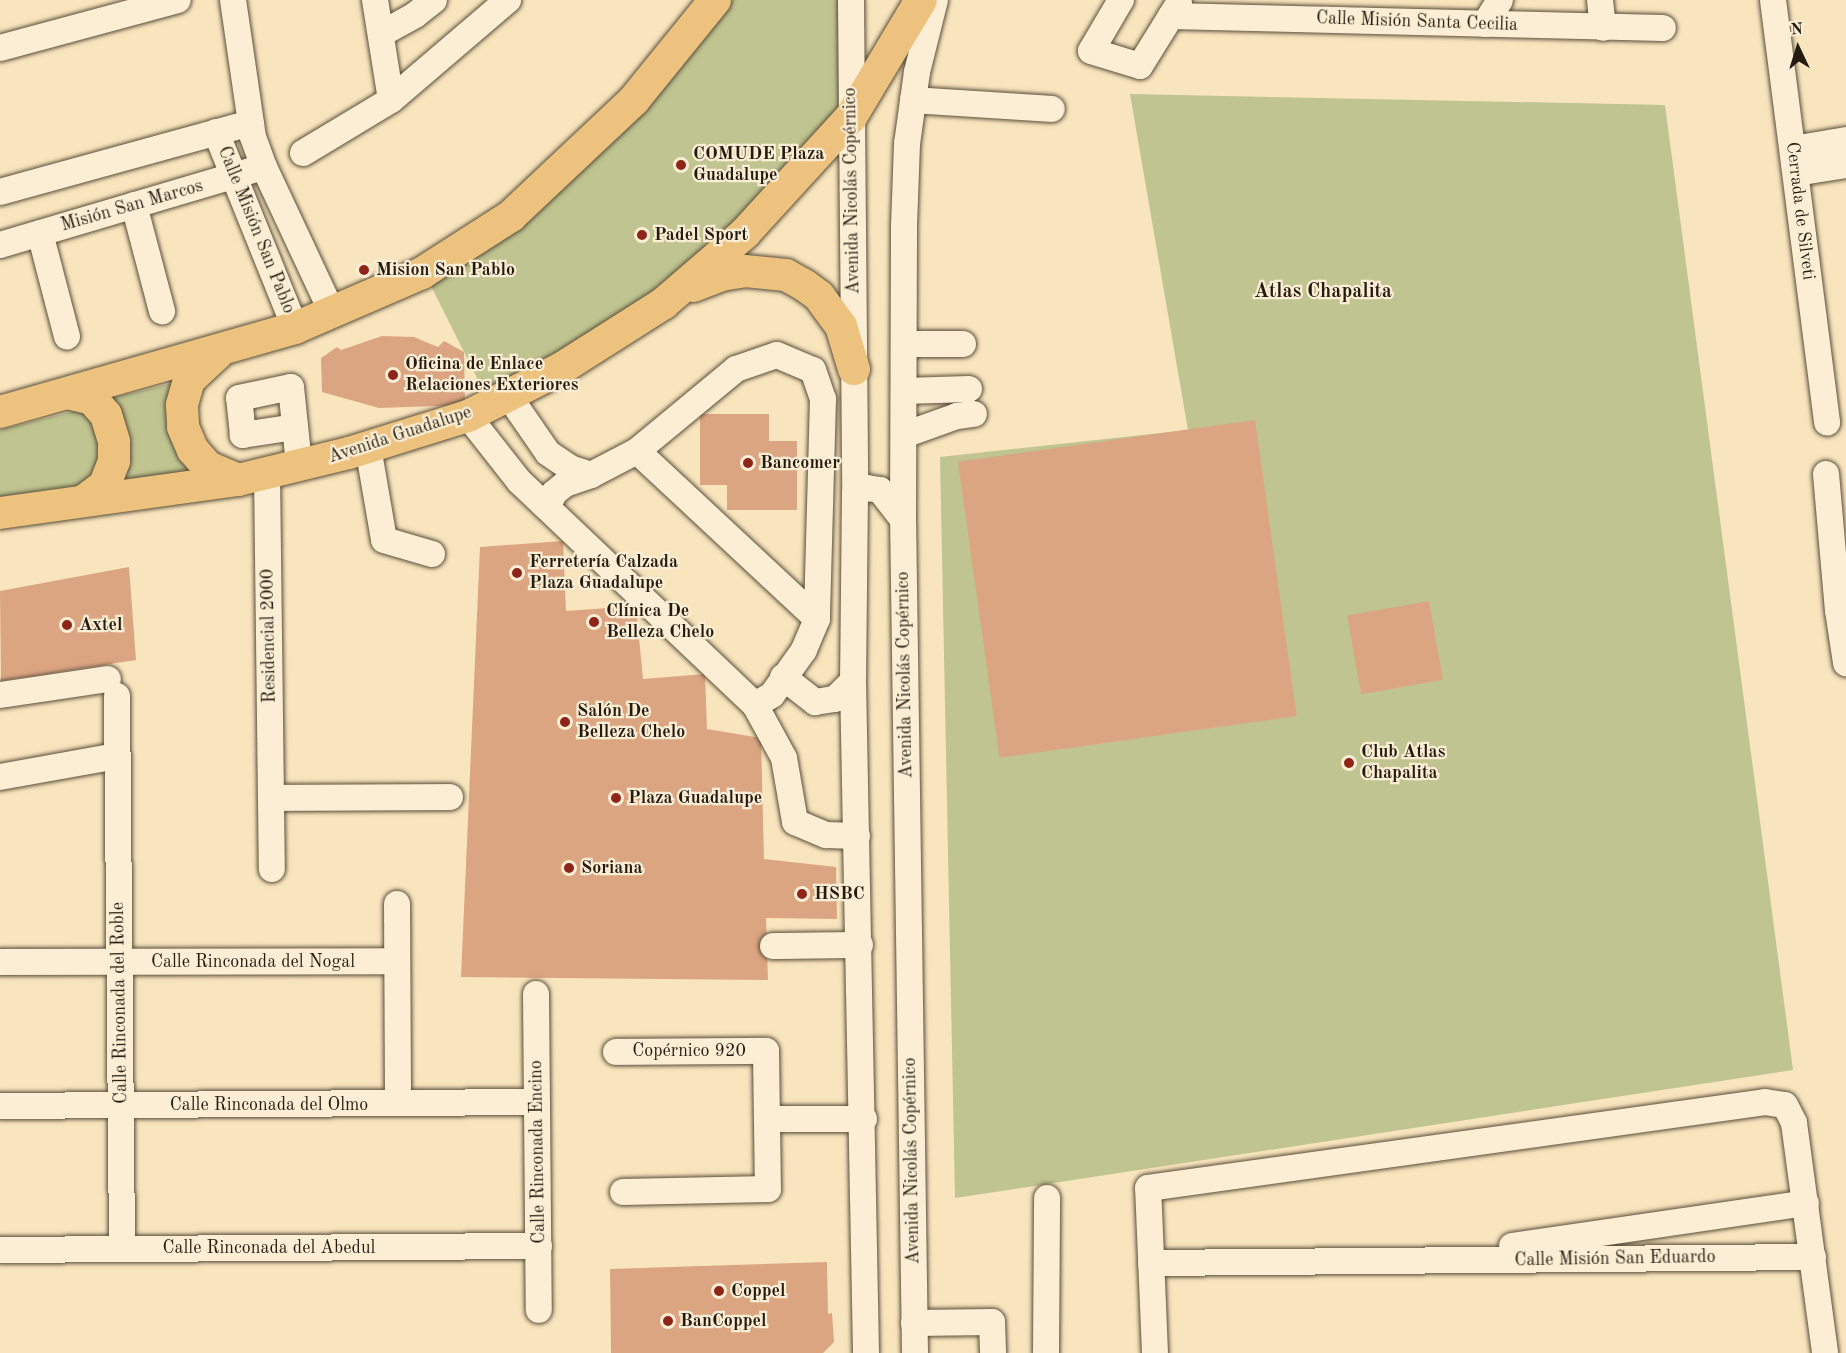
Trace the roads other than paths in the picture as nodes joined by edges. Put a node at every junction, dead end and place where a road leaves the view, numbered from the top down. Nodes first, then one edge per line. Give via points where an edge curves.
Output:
1 (178, 0) edge
2 (233, 0) edge
3 (375, 0) edge
4 (434, 0) edge
5 (508, 0) edge
6 (715, 0) edge
7 (851, 0) edge
8 (921, 0) edge
9 (935, 0) edge
10 (1121, 0) edge
11 (1500, 0) edge
12 (1600, 0) edge
13 (1773, 0) edge
14 (1176, 8) edge
15 (1329, 10) edge
16 (1485, 24) junction
17 (1602, 28) junction
18 (1663, 28) dead end
19 (381, 34) junction
20 (0, 48) edge
21 (392, 100) junction
22 (914, 100) junction
23 (1052, 109) dead end
24 (850, 117) junction
25 (251, 123) junction
26 (216, 132) junction
27 (1846, 140) edge
28 (303, 153) dead end
29 (1794, 161) junction
30 (1846, 165) edge
31 (264, 167) junction
32 (234, 176) junction
33 (0, 192) edge
34 (134, 205) junction
35 (40, 233) junction
36 (0, 245) edge
37 (664, 303) junction
38 (162, 311) dead end
39 (332, 312) junction
40 (295, 328) junction
41 (67, 337) dead end
42 (904, 344) junction
43 (963, 344) dead end
44 (221, 351) junction
45 (854, 369) junction
46 (969, 389) dead end
47 (904, 391) junction
48 (71, 394) junction
49 (507, 396) junction
50 (0, 412) edge
51 (974, 414) dead end
52 (468, 416) junction
53 (1827, 423) dead end
54 (295, 427) dead end
55 (904, 435) junction
56 (368, 447) junction
57 (637, 451) junction
58 (299, 465) junction
59 (1826, 474) dead end
60 (252, 476) junction
61 (591, 476) junction
62 (855, 493) junction
63 (84, 501) junction
64 (547, 507) junction
65 (0, 513) edge
66 (903, 519) junction
67 (432, 554) dead end
68 (1842, 582) edge
69 (817, 619) junction
70 (1846, 663) edge
71 (783, 677) junction
72 (853, 681) junction
73 (0, 695) edge
74 (755, 705) junction
75 (117, 756) junction
76 (0, 777) edge
77 (450, 797) dead end
78 (271, 798) junction
79 (857, 836) junction
80 (272, 869) dead end
81 (397, 904) dead end
82 (860, 945) junction
83 (773, 946) dead end
84 (398, 961) junction
85 (0, 962) edge
86 (119, 962) junction
87 (536, 994) dead end
88 (616, 1052) dead end
89 (537, 1102) junction
90 (398, 1103) junction
91 (0, 1106) edge
92 (121, 1106) junction
93 (767, 1119) junction
94 (864, 1119) junction
95 (623, 1192) dead end
96 (1047, 1198) dead end
97 (1806, 1203) junction
98 (539, 1246) junction
99 (122, 1249) junction
100 (0, 1250) edge
101 (1813, 1257) junction
102 (1417, 1260) junction
103 (1151, 1263) junction
104 (539, 1310) dead end
105 (914, 1323) junction
106 (866, 1353) edge
107 (915, 1353) edge
108 (993, 1353) edge
109 (1046, 1353) edge
110 (1155, 1353) edge
111 (1825, 1353) edge

1 - 20 street
2 - 25 street, Calle Misión San Pablo
3 - 19 street
4 - 19 street
5 - 21 street
6 - 39 main road via 634,100 511,216 422,273
7 - 24 street, Avenida Nicolás Copérnico
8 - 24 main road, Avenida Guadalupe
9 - 22 street, Avenida Nicolás Copérnico
10 - 14 street via 1090,51 1140,66
11 - 16 street
12 - 17 street
13 - 29 street, Cerrada de Silveti
14 - 15 street, Calle Misión Santa Cecilia
15 - 16 street, Calle Misión Santa Cecilia
16 - 17 street, Calle Misión Santa Cecilia
17 - 18 street, Calle Misión Santa Cecilia
19 - 21 street
21 - 28 street
22 - 23 street
22 - 42 street, Avenida Nicolás Copérnico via 907,144
24 - 37 main road, Avenida Guadalupe via 745,233
24 - 45 street, Avenida Nicolás Copérnico
25 - 26 street
25 - 31 street, Calle Misión San Pablo via 252,137
26 - 32 street, Calle Misión San Pablo
26 - 33 street
27 - 29 street
29 - 30 street
29 - 53 street, Cerrada de Silveti
31 - 32 street, Misión San Marcos
31 - 39 street, Calle Misión San Pablo
32 - 34 street, Misión San Marcos
32 - 40 street, Calle Misión San Pablo
34 - 35 street, Misión San Marcos
34 - 38 street
35 - 36 street, Misión San Marcos
35 - 41 street
37 - 45 main road via 702,280 721,275 763,271 786,276 804,285 830,309 841,326
37 - 49 main road, Avenida Guadalupe via 562,369
39 - 40 main road
40 - 44 main road
42 - 43 street
42 - 47 street, Avenida Nicolás Copérnico
44 - 48 main road
44 - 60 main road via 189,380 182,405 183,428 193,450 208,467
45 - 62 street, Avenida Nicolás Copérnico
46 - 47 street
47 - 55 street, Avenida Nicolás Copérnico
48 - 50 main road
48 - 63 main road via 92,399 106,415 114,442 114,461 105,485
49 - 52 main road, Avenida Guadalupe
49 - 61 street via 548,453
51 - 55 street
52 - 56 main road, Avenida Guadalupe
52 - 64 street via 519,481
54 - 58 street
55 - 66 street, Avenida Nicolás Copérnico
56 - 58 main road, Avenida Guadalupe
56 - 67 street via 384,540
57 - 61 street
57 - 69 street
57 - 69 street via 736,369 777,355 813,370 823,399
58 - 60 main road, Avenida Guadalupe
59 - 68 street
60 - 63 main road, Avenida Guadalupe
60 - 78 street, Residencial 2000
61 - 64 street via 565,484 554,493
62 - 66 street via 867,488 880,490
62 - 72 street, Avenida Nicolás Copérnico
63 - 65 main road, Avenida Guadalupe
64 - 74 street
66 - 105 street, Avenida Nicolás Copérnico
68 - 70 street via 1838,609
69 - 71 street via 804,650
71 - 72 street via 815,702 835,699
71 - 74 street via 772,695
72 - 79 street, Avenida Nicolás Copérnico
73 - 75 street, Calle Rinconada del Roble via 112,687
74 - 79 street via 784,758 795,822 826,834
75 - 76 street
75 - 86 street, Calle Rinconada del Roble
77 - 78 street
78 - 80 street, Residencial 2000
79 - 82 street, Avenida Nicolás Copérnico
81 - 84 street
82 - 83 street
82 - 94 street, Avenida Nicolás Copérnico
84 - 86 street, Calle Rinconada del Nogal
84 - 90 street
85 - 86 street, Calle Rinconada del Nogal
86 - 92 street, Calle Rinconada del Roble
87 - 89 street, Calle Rinconada Encino
88 - 93 street, Copérnico 920 via 766,1051
89 - 90 street, Calle Rinconada del Olmo
89 - 98 street, Calle Rinconada Encino
90 - 92 street, Calle Rinconada del Olmo
91 - 92 street, Calle Rinconada del Olmo
92 - 99 street, Calle Rinconada del Roble
93 - 94 street
93 - 95 street, Copérnico 920 via 768,1189
94 - 106 street, Avenida Nicolás Copérnico
96 - 109 street
97 - 101 street
97 - 102 street, Calle Misión San Eduardo
97 - 103 street via 1794,1123 1785,1106 1765,1102 1148,1188
98 - 99 street, Calle Rinconada del Abedul
98 - 104 street, Calle Rinconada Encino
99 - 100 street, Calle Rinconada del Abedul
101 - 102 street, Calle Misión San Eduardo
101 - 111 street
102 - 103 street, Calle Misión San Eduardo
103 - 110 street
105 - 107 street, Avenida Nicolás Copérnico
105 - 108 street via 992,1322

